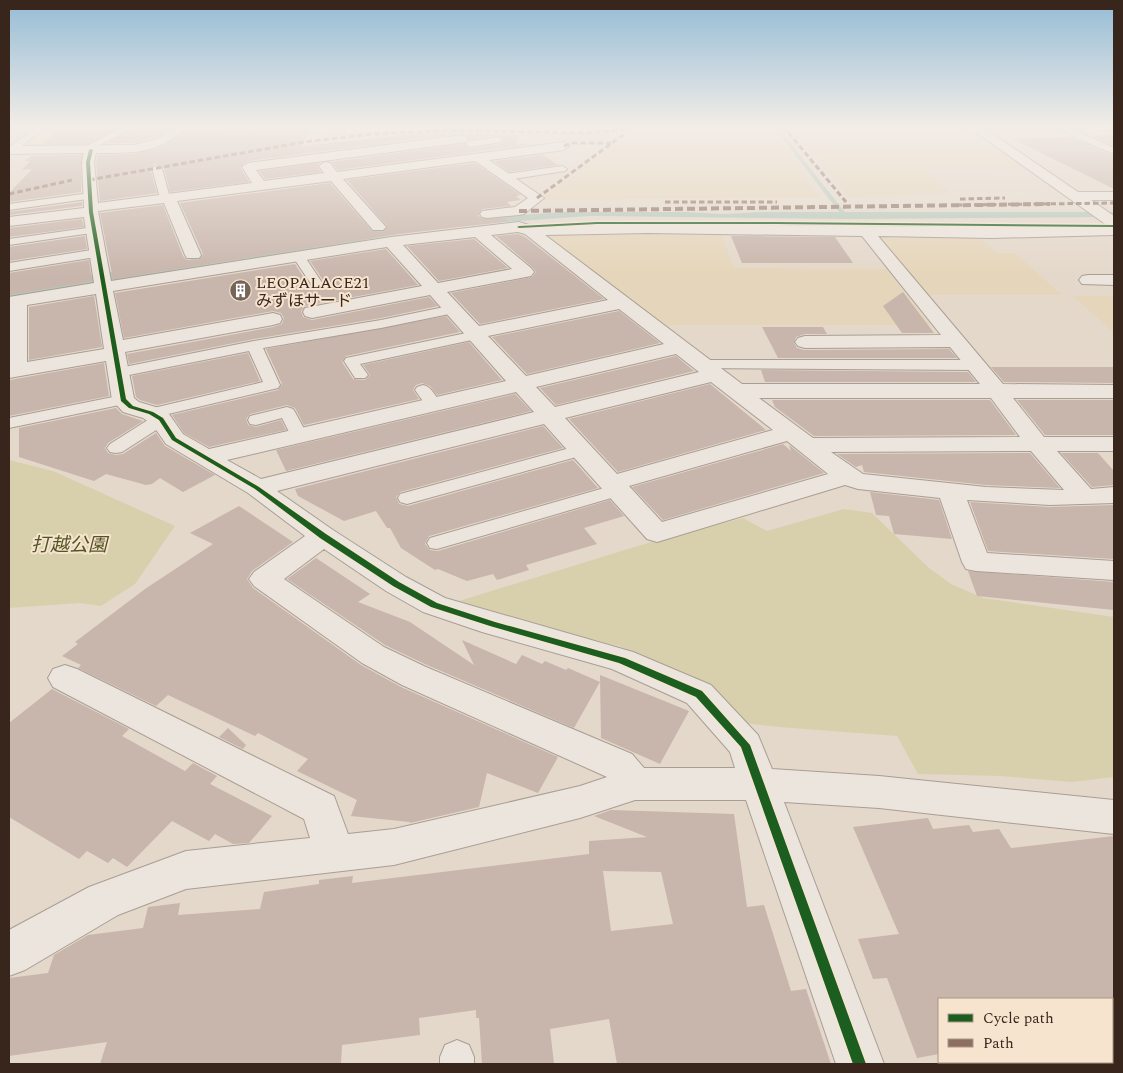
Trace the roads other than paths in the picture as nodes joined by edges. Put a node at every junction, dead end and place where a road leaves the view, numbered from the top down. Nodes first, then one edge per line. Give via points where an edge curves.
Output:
1 (89, 176) edge
2 (160, 176) edge
3 (254, 176) edge
4 (334, 176) joint
5 (512, 176) edge
6 (1047, 176) edge
7 (506, 177) joint
8 (261, 186) junction
9 (365, 188) dead end
10 (48, 190) dead end
11 (347, 191) junction
12 (328, 194) dead end
13 (1076, 196) junction
14 (1114, 196) edge
15 (167, 198) junction
16 (48, 202) junction
17 (9, 207) edge
18 (92, 214) junction
19 (181, 214) junction
20 (158, 218) dead end
21 (9, 222) edge
22 (476, 223) junction
23 (1114, 223) edge
24 (112, 224) dead end
25 (358, 230) dead end
26 (865, 230) junction
27 (1114, 230) edge
28 (530, 231) junction
29 (386, 232) junction
30 (9, 242) edge
31 (212, 252) dead end
32 (193, 255) junction
33 (299, 257) junction
34 (173, 258) dead end
35 (9, 267) edge
36 (104, 269) junction
37 (81, 272) dead end
38 (1088, 280) dead end
39 (1114, 280) edge
40 (317, 284) dead end
41 (434, 289) junction
42 (14, 302) edge
43 (622, 303) junction
44 (454, 309) junction
45 (312, 312) dead end
46 (273, 319) dead end
47 (476, 334) junction
48 (955, 341) junction
49 (805, 342) dead end
50 (254, 345) junction
51 (679, 347) junction
52 (116, 358) junction
53 (975, 365) junction
54 (710, 370) junction
55 (13, 371) edge
56 (360, 375) dead end
57 (521, 384) junction
58 (738, 391) junction
59 (997, 391) junction
60 (1114, 392) edge
61 (123, 400) junction
62 (550, 415) junction
63 (156, 416) junction
64 (256, 420) dead end
65 (9, 423) edge
66 (299, 436) junction
67 (801, 439) junction
68 (1037, 444) junction
69 (1114, 444) edge
70 (116, 448) dead end
71 (581, 450) junction
72 (208, 457) junction
73 (847, 476) junction
74 (615, 487) junction
75 (257, 488) junction
76 (951, 491) junction
77 (1114, 494) edge
78 (407, 498) dead end
79 (1084, 498) junction
80 (323, 536) junction
81 (437, 543) dead end
82 (1114, 571) edge
83 (65, 678) dead end
84 (635, 784) junction
85 (760, 784) junction
86 (1114, 817) edge
87 (335, 854) junction
88 (9, 954) edge
89 (860, 1064) edge

1 - 18 street
2 - 15 lane
3 - 8 street
4 - 8 street
4 - 11 street
5 - 7 lane
6 - 13 street
7 - 22 street via 537,198 519,211
8 - 15 street
9 - 11 street
10 - 16 lane
11 - 12 street
11 - 29 street
13 - 14 street
13 - 23 street
15 - 18 street
15 - 19 street
16 - 17 lane
16 - 18 lane
18 - 21 street
18 - 24 street
18 - 30 lane
18 - 36 street
19 - 20 street
19 - 32 street
22 - 28 street
22 - 29 street
22 - 41 street via 525,272
25 - 29 street
26 - 27 street via 992,233
26 - 28 street via 648,228
26 - 48 street
28 - 43 street
29 - 33 street
29 - 41 street
31 - 32 street
32 - 34 street
33 - 36 street
33 - 40 lane
35 - 36 lane
36 - 37 street
36 - 42 street
36 - 52 street
38 - 39 street
41 - 44 street
41 - 45 street
42 - 55 street
43 - 47 street
43 - 51 street
44 - 47 street
44 - 50 lane
46 - 52 street
47 - 56 lane via 351,361
47 - 57 street
48 - 49 street
48 - 53 street
50 - 52 lane
50 - 63 lane via 272,385
51 - 54 street
51 - 57 street
52 - 55 street
52 - 61 street
53 - 54 lane
53 - 59 street
54 - 58 street
54 - 62 street
57 - 62 street
57 - 66 street via 428,397
58 - 59 street
58 - 67 street
59 - 60 street
59 - 68 street
61 - 63 street
61 - 65 lane
62 - 71 street
62 - 75 street
63 - 70 lane
63 - 72 street via 174,439
64 - 66 lane via 287,412
66 - 72 street
67 - 68 street
67 - 73 street
67 - 74 street
68 - 69 street
68 - 79 street
71 - 74 street
71 - 78 lane
72 - 75 street
73 - 74 street via 657,533
73 - 76 street via 858,481
74 - 81 lane
75 - 80 street
76 - 79 street
76 - 82 street via 976,562
77 - 79 street
80 - 84 street via 264,579 373,655 619,765
80 - 85 street via 434,605 622,660 699,694 745,745
83 - 87 street via 320,808
84 - 85 street
84 - 87 street via 580,802 394,847
85 - 86 street via 879,792
85 - 89 street
87 - 88 street via 186,870 104,901

